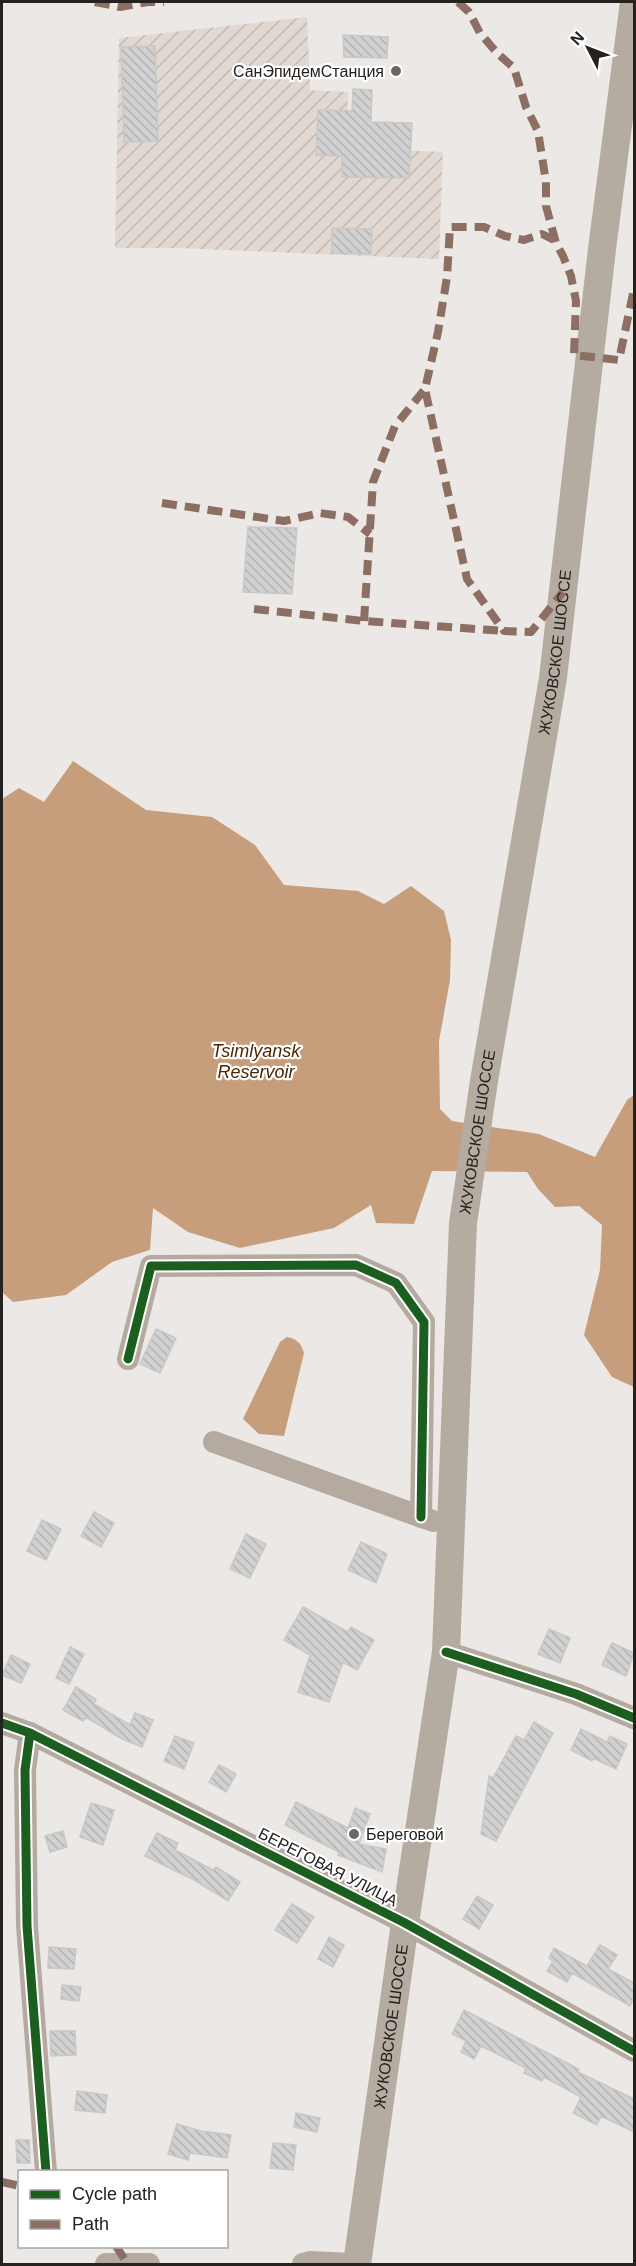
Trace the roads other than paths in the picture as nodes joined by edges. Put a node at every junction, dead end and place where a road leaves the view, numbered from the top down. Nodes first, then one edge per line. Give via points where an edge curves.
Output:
1 (634, 2) edge
2 (128, 1359) dead end
3 (214, 1442) dead end
4 (421, 1517) junction
5 (450, 1528) junction
6 (446, 1652) junction
7 (634, 1718) edge
8 (2, 1723) edge
9 (30, 1733) junction
10 (405, 1923) junction
11 (634, 2051) edge
12 (46, 2170) edge
13 (106, 2265) edge
14 (149, 2265) edge
15 (303, 2265) edge
16 (350, 2265) edge
17 (357, 2265) edge

1 - 5 main road, ЖУКОВСКОЕ ШОССЕ via 553,678 463,1223
2 - 4 street via 151,1266 356,1265 396,1283 424,1322
3 - 4 street
4 - 5 street
5 - 6 main road, ЖУКОВСКОЕ ШОССЕ
6 - 7 street via 576,1694
6 - 10 main road, ЖУКОВСКОЕ ШОССЕ
8 - 9 street, БЕРЕГОВАЯ УЛИЦА
9 - 10 street, БЕРЕГОВАЯ УЛИЦА
9 - 12 street via 25,1770 27,1926
10 - 11 street, БЕРЕГОВАЯ УЛИЦА
10 - 17 main road, ЖУКОВСКОЕ ШОССЕ
13 - 14 street
15 - 16 street

